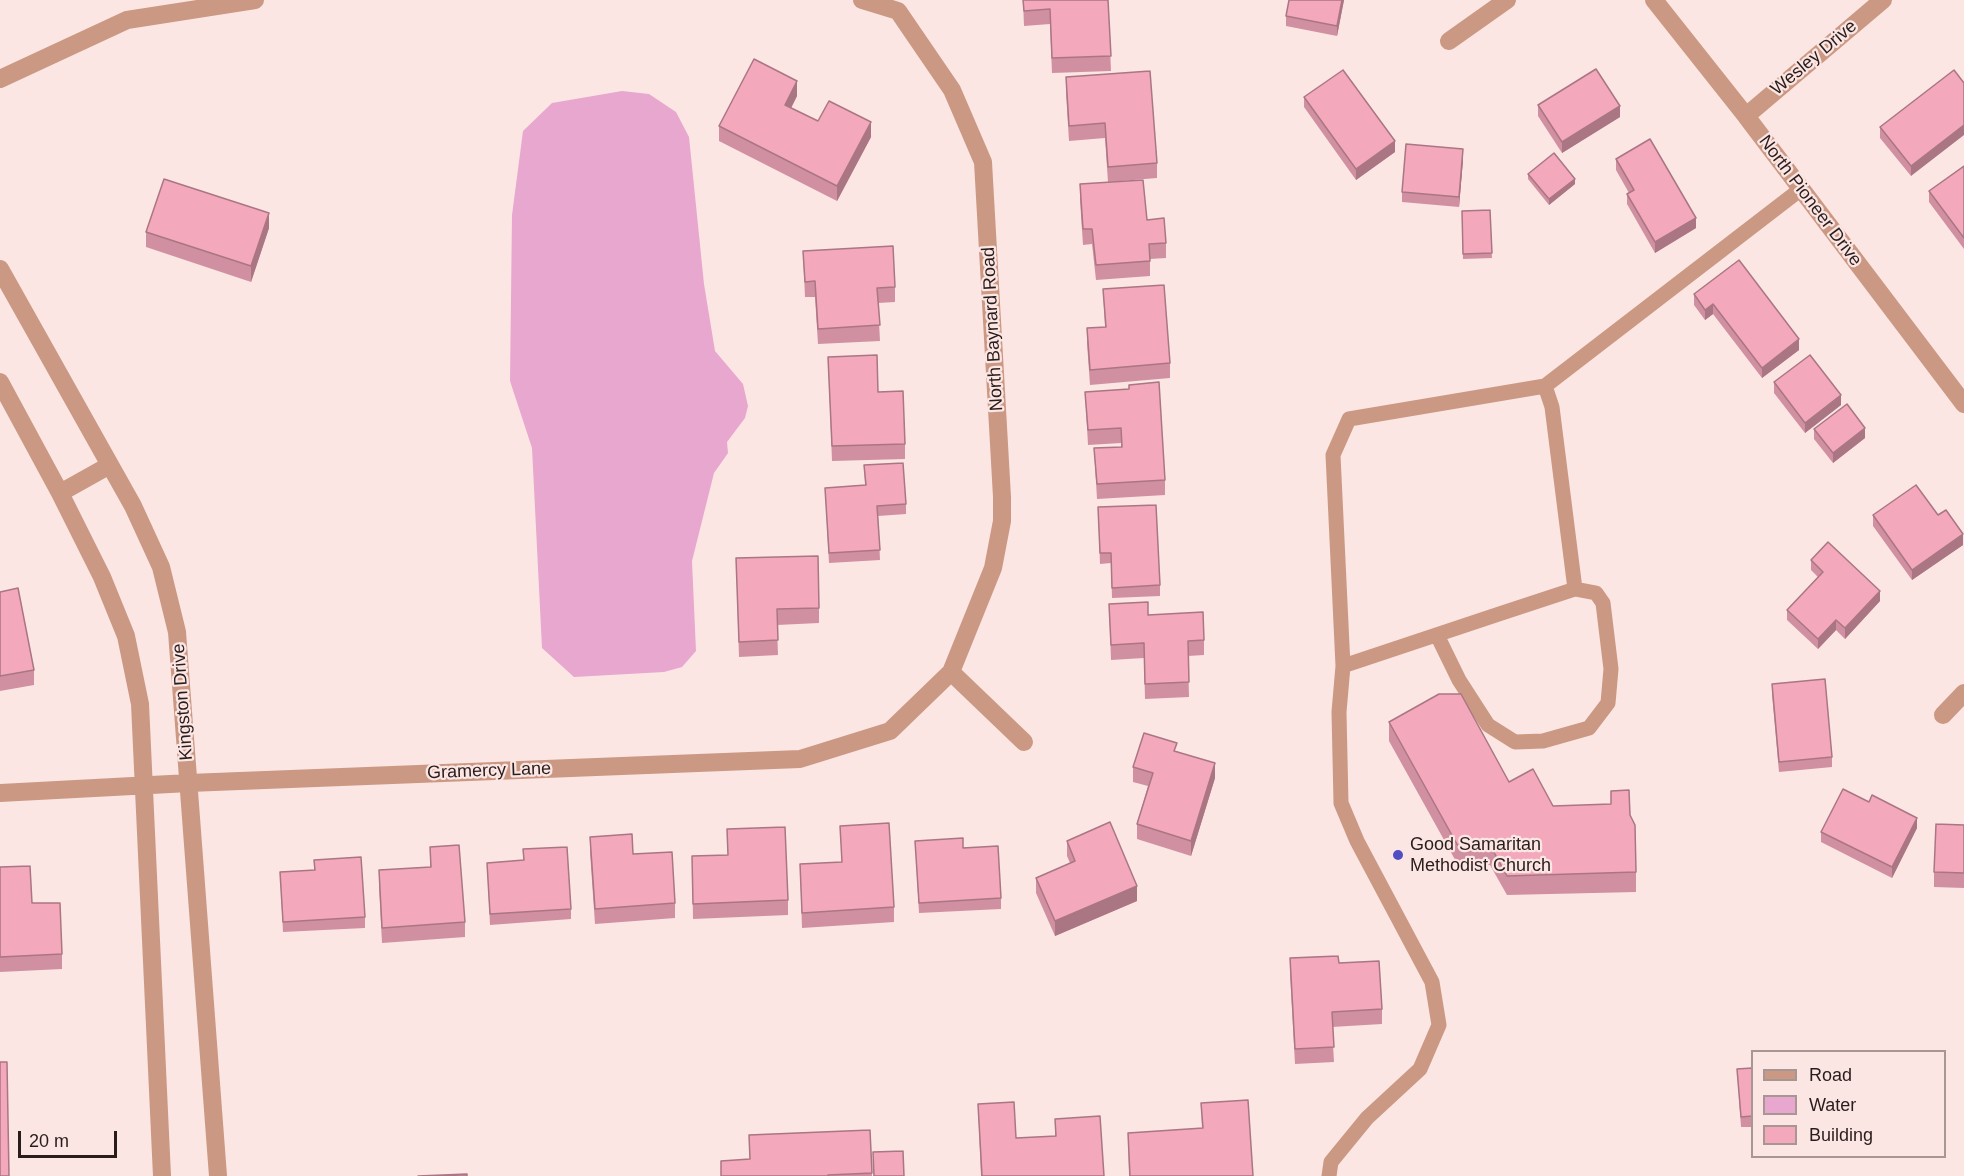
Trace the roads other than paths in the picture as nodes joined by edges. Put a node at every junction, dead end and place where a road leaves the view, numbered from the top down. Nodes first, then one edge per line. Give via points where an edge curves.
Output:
1 (255, 0) edge
2 (862, 0) edge
3 (1507, 0) edge
4 (1654, 0) edge
5 (1883, 0) edge
6 (900, 5) edge
7 (1449, 41) dead end
8 (0, 79) edge
9 (1746, 116) junction
10 (1801, 189) junction
11 (0, 269) edge
12 (0, 382) edge
13 (1545, 386) junction
14 (1964, 404) edge
15 (110, 465) junction
16 (60, 493) junction
17 (1575, 589) junction
18 (1437, 635) junction
19 (1343, 666) junction
20 (951, 672) junction
21 (1964, 693) edge
22 (1943, 716) dead end
23 (1024, 742) dead end
24 (189, 783) junction
25 (143, 786) junction
26 (0, 793) edge
27 (162, 1176) edge
28 (218, 1176) edge
29 (1329, 1176) edge

1 - 8 street via 127,20
2 - 6 street
3 - 7 street
4 - 9 street, North Pioneer Drive
5 - 9 street, Wesley Drive
6 - 20 street, North Baynard Road via 952,90 983,162 1002,521 993,568
9 - 10 street, North Pioneer Drive
10 - 13 lane
10 - 14 street, North Pioneer Drive
11 - 15 street, Kingston Drive
12 - 16 street
13 - 17 lane via 1552,407
13 - 19 lane via 1349,420 1333,455
15 - 16 street
15 - 24 street, Kingston Drive via 161,567 175,621
16 - 25 street via 126,636 140,704
17 - 18 lane
17 - 18 lane via 1596,593 1604,603 1611,669 1608,703 1589,728 1543,741 1515,742 1488,725 1459,680
18 - 19 lane
19 - 29 lane via 1339,712 1341,803 1432,982 1438,1025 1420,1069 1367,1118 1330,1162
20 - 23 street
20 - 24 street, Gramercy Lane via 890,731 800,759
21 - 22 street
24 - 25 street, Gramercy Lane
24 - 28 street, Kingston Drive
25 - 26 street, Gramercy Lane
25 - 27 street

